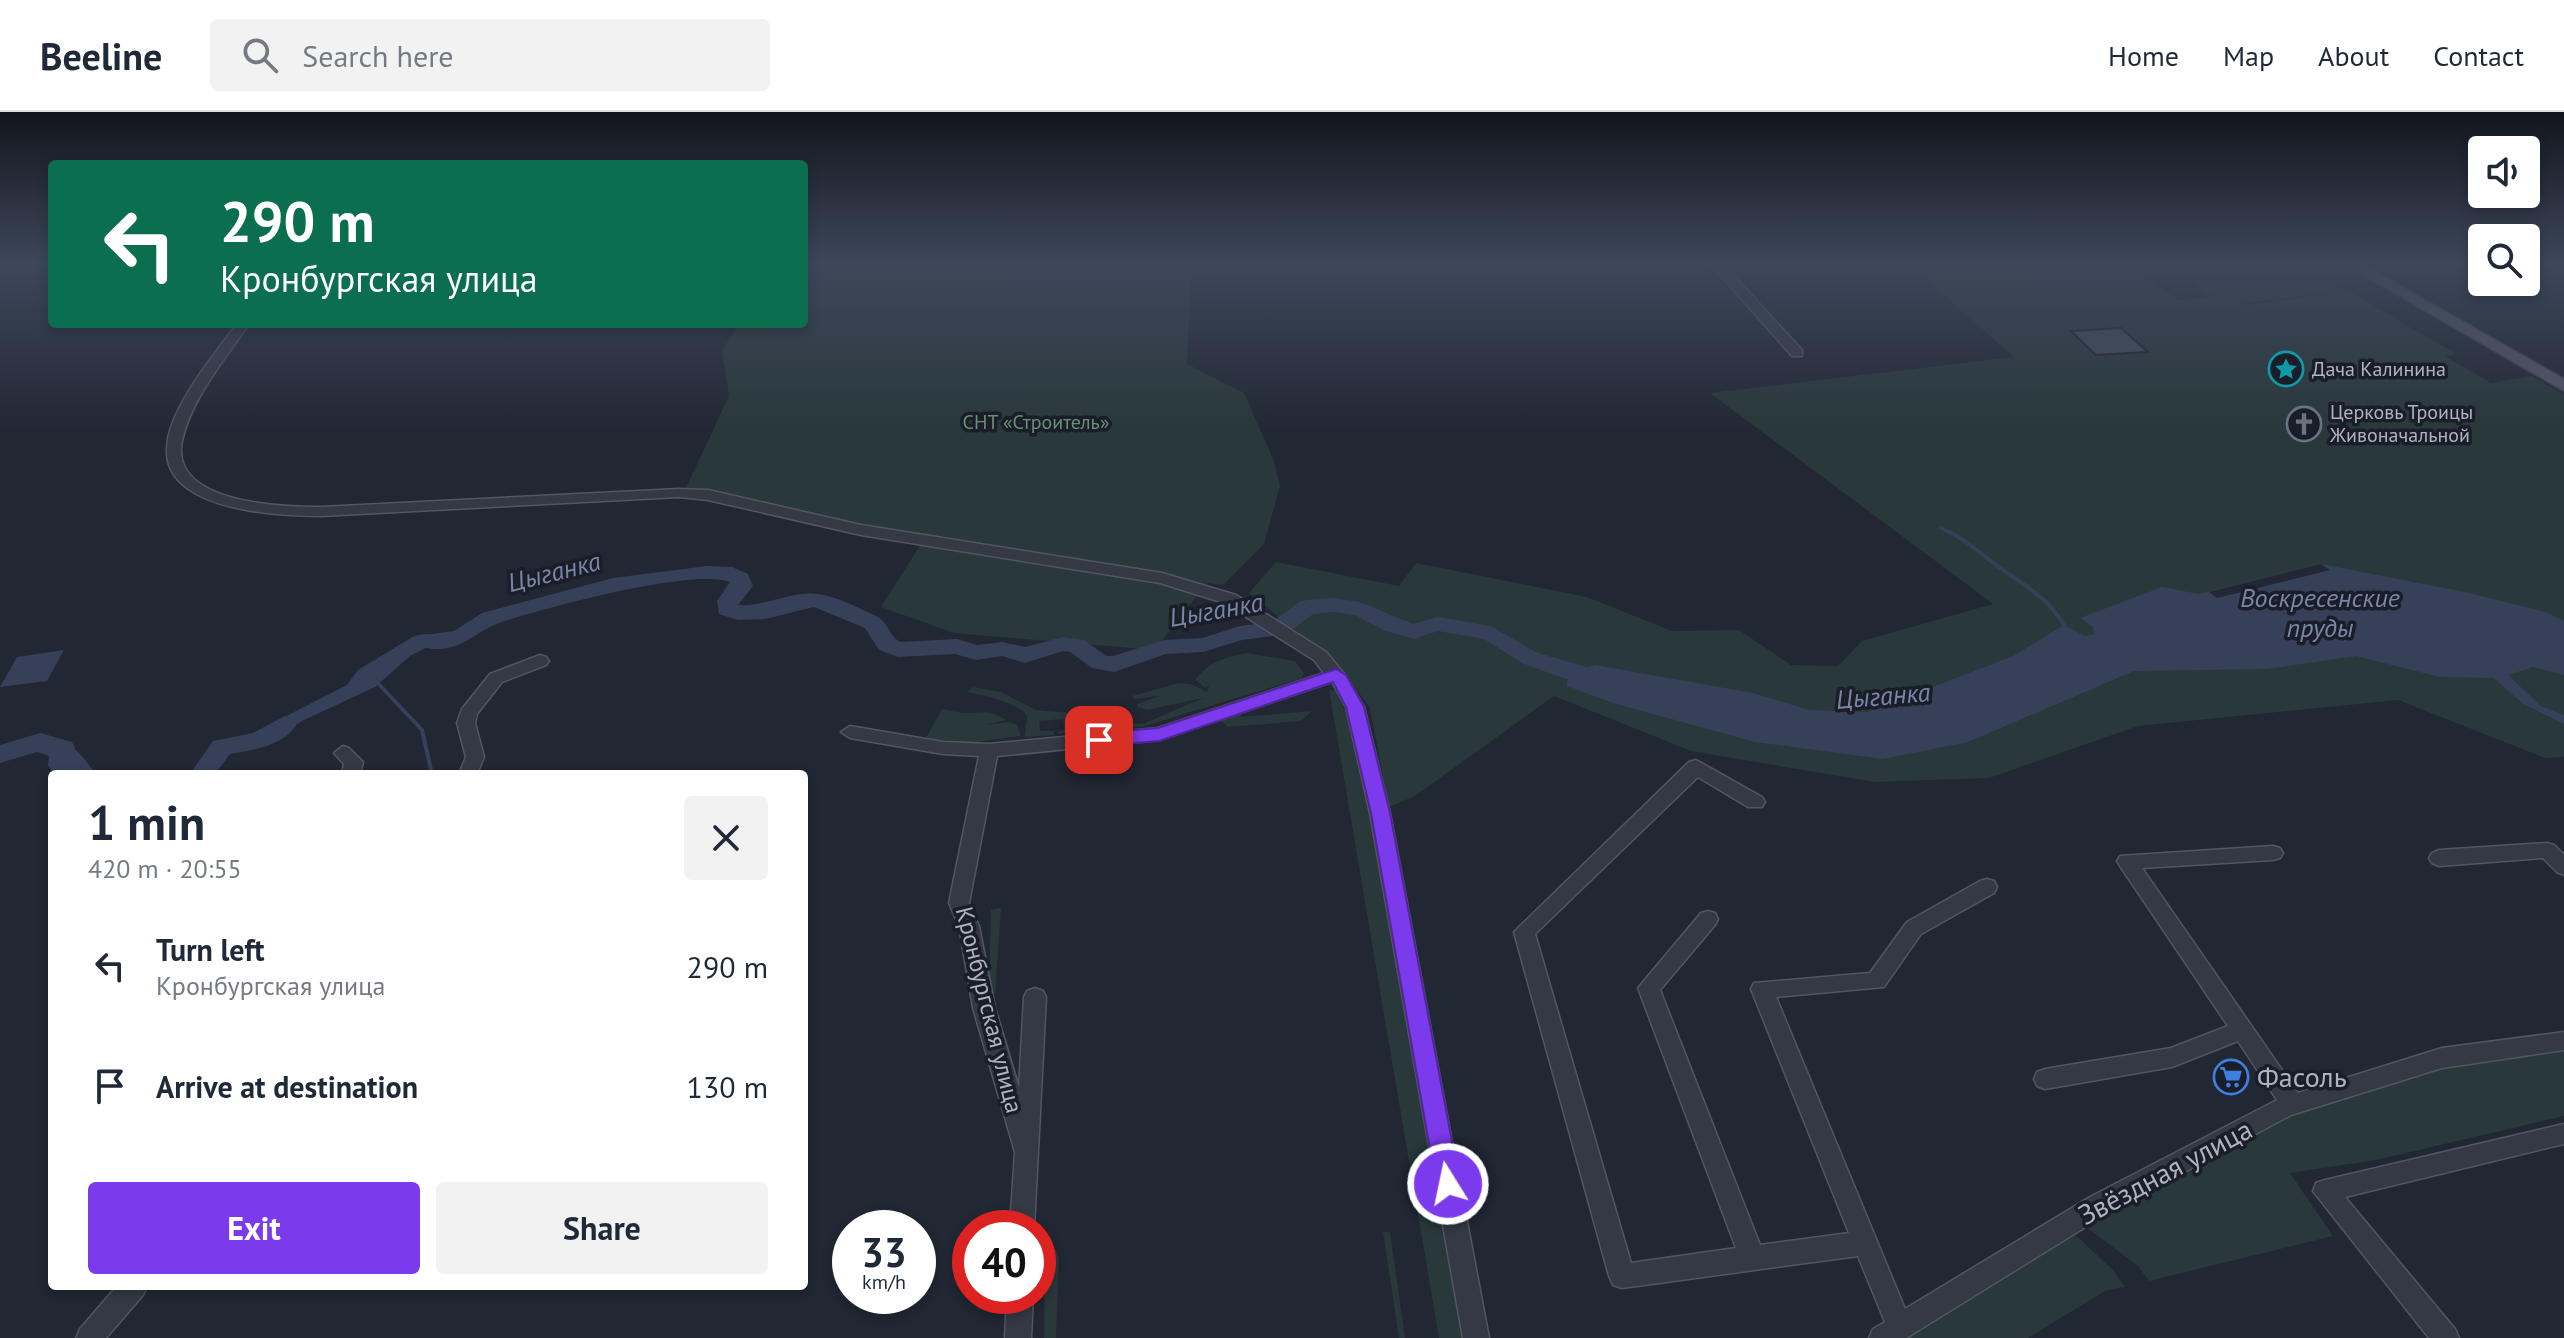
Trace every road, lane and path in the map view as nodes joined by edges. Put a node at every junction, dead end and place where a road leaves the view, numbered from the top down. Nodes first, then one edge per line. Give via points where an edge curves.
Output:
1 (1767, 319) edge
2 (2448, 319) edge
3 (240, 328) edge
4 (1797, 353) dead end
5 (2564, 386) edge
6 (540, 661) dead end
7 (1336, 675) junction
8 (850, 732) dead end
9 (989, 750) junction
10 (343, 753) dead end
11 (352, 770) edge
12 (470, 770) edge
13 (1755, 802) dead end
14 (2273, 853) dead end
15 (2439, 858) dead end
16 (2564, 867) edge
17 (1987, 887) dead end
18 (1708, 919) dead end
19 (1035, 997) dead end
20 (2243, 1030) junction
21 (2564, 1041) edge
22 (2045, 1079) dead end
23 (2293, 1104) junction
24 (2563, 1136) edge
25 (1025, 1149) junction
26 (1023, 1210) edge
27 (1865, 1243) junction
28 (1752, 1258) junction
29 (131, 1290) edge
30 (1019, 1314) edge
31 (1891, 1332) edge
32 (89, 1338) edge
33 (1018, 1338) edge
34 (1476, 1338) edge
35 (2446, 1338) edge

1 - 4 street
2 - 5 main road
3 - 7 street via 192,403 172,454 181,473 200,490 227,502 266,510 365,509 708,495 861,530 1162,578 1230,599 1308,646
6 - 12 street via 496,678 468,713 475,757
7 - 9 street via 1159,734
7 - 34 street via 1355,707 1380,813
8 - 9 street
9 - 25 street, Кронбургская улица via 959,903
10 - 11 street via 354,762
13 - 28 street via 1696,767 1524,932 1622,1276
14 - 20 street via 2127,861
15 - 16 street via 2547,850
17 - 27 street via 1914,928 1876,981 1762,989
18 - 28 street via 1649,988
19 - 25 street, Кронбургская улица
20 - 22 street via 2172,1057
20 - 23 street
21 - 23 street, Звёздная улица via 2442,1058
23 - 31 street, Звёздная улица via 2099,1205
24 - 35 street via 2325,1191
25 - 26 street, Кронбургская улица
27 - 28 street
27 - 31 street
29 - 32 street
30 - 33 street

